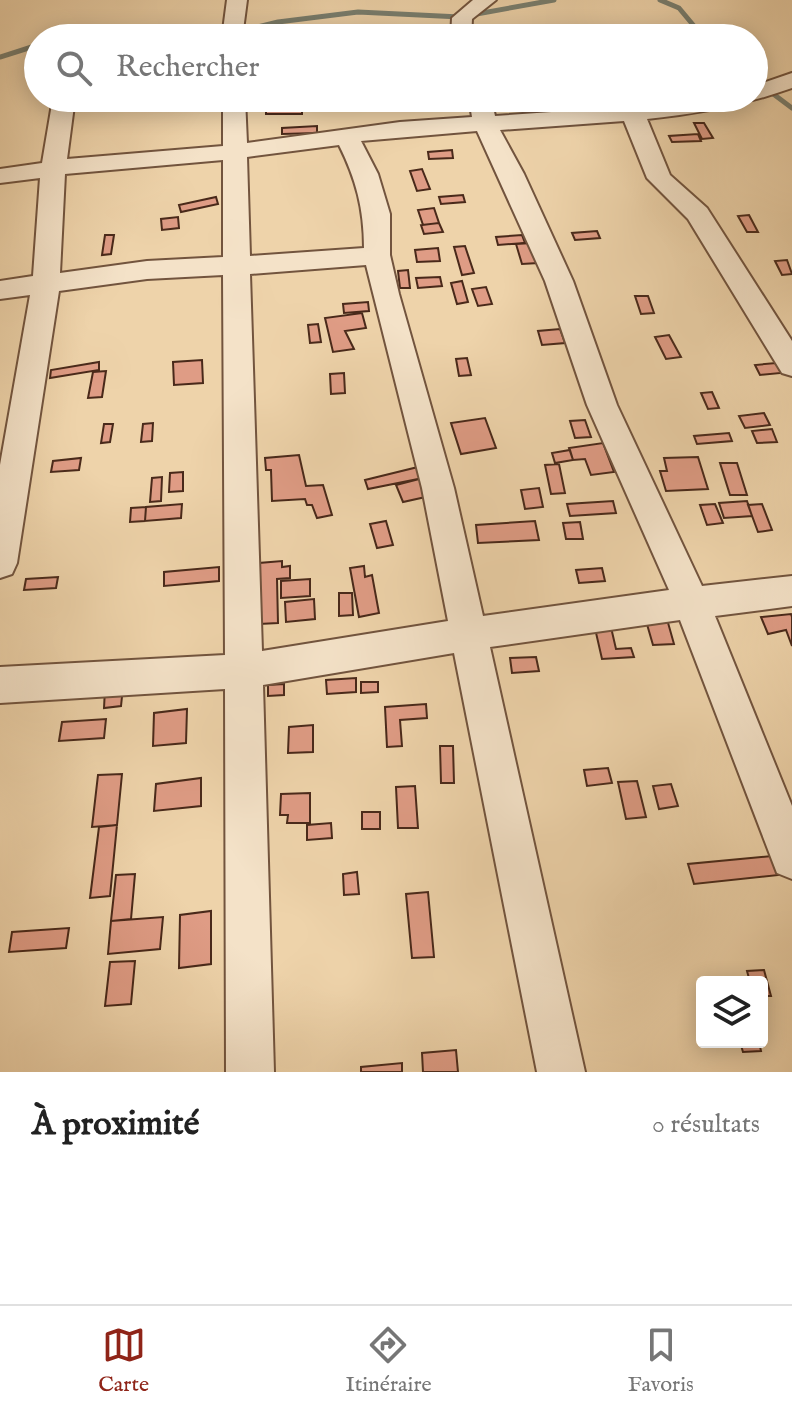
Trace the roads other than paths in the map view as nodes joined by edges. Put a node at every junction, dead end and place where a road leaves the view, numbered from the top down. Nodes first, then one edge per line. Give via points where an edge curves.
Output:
1 (237, 0) edge
2 (486, 0) edge
3 (234, 24) edge
4 (459, 24) edge
5 (792, 80) edge
6 (768, 89) edge
7 (62, 112) edge
8 (234, 112) edge
9 (472, 112) edge
10 (483, 112) edge
11 (558, 112) edge
12 (652, 112) edge
13 (633, 114) junction
14 (346, 136) junction
15 (234, 152) junction
16 (53, 170) junction
17 (0, 176) edge
18 (377, 255) junction
19 (235, 266) junction
20 (46, 284) junction
21 (0, 290) edge
22 (792, 365) edge
23 (0, 563) edge
24 (792, 591) edge
25 (691, 601) junction
26 (471, 635) junction
27 (242, 671) junction
28 (0, 685) edge
29 (792, 858) edge
30 (250, 1072) edge
31 (561, 1072) edge

1 - 3 street
2 - 4 street via 462,13
5 - 6 street
7 - 16 street
8 - 15 street
9 - 14 street
10 - 25 street via 559,281 602,405
11 - 13 street
12 - 13 street
13 - 22 street via 659,178 698,214
14 - 15 street
14 - 18 street via 366,174 377,214
15 - 16 street
15 - 19 street
16 - 17 street
16 - 20 street
18 - 19 street
18 - 26 street
19 - 20 street via 147,270
19 - 27 street via 241,363
20 - 21 street
20 - 23 street
24 - 25 street
25 - 26 street
25 - 29 street
26 - 27 street
26 - 31 street
27 - 28 street
27 - 30 street

